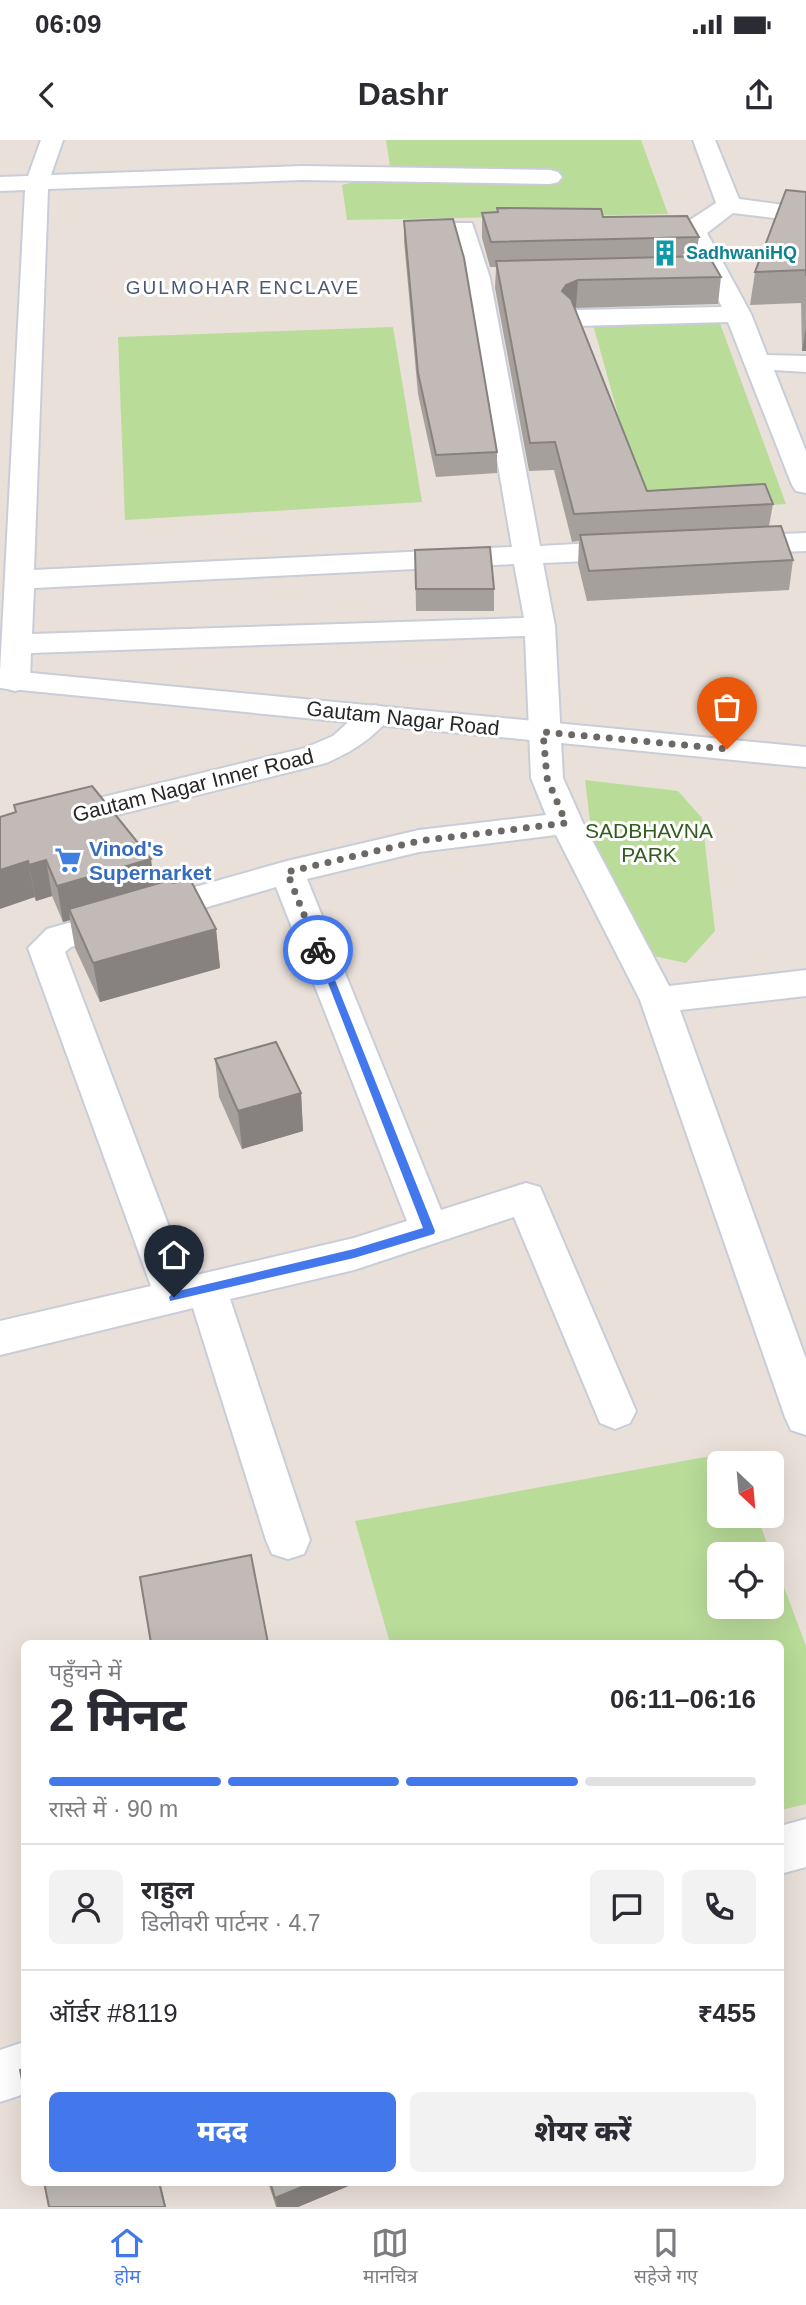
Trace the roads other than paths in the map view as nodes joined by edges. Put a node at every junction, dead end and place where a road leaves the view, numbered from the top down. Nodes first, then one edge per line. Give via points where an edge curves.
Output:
1 (52, 140) edge
2 (704, 140) edge
3 (550, 177) dead end
4 (37, 183) junction
5 (0, 184) edge
6 (729, 205) junction
7 (806, 215) edge
8 (464, 228) dead end
9 (738, 314) junction
10 (576, 318) edge
11 (757, 362) junction
12 (806, 365) edge
13 (806, 485) edge
14 (806, 542) edge
15 (707, 547) edge
16 (651, 549) edge
17 (526, 555) junction
18 (20, 580) junction
19 (540, 626) junction
20 (17, 644) junction
21 (8, 680) edge
22 (375, 715) junction
23 (543, 732) junction
24 (806, 757) edge
25 (566, 823) junction
26 (0, 833) edge
27 (287, 872) junction
28 (806, 983) edge
29 (658, 1000) junction
30 (430, 1231) junction
31 (191, 1294) junction
32 (0, 1338) edge
33 (615, 1411) dead end
34 (806, 1417) edge
35 (288, 1540) dead end
36 (806, 1843) edge
37 (784, 1849) edge
38 (21, 2069) edge
39 (0, 2076) edge

1 - 4 street
2 - 6 street
3 - 4 street via 300,162
4 - 5 street
4 - 18 street
6 - 7 street
6 - 9 street via 695,233 704,272
8 - 17 street via 492,278
9 - 10 street
9 - 11 street
11 - 12 street
11 - 13 street
14 - 15 street
16 - 17 street
17 - 18 street
17 - 19 street
18 - 20 street
19 - 20 street
19 - 23 street
20 - 21 street
21 - 22 street, Gautam Nagar Road
22 - 23 street, Gautam Nagar Road
22 - 26 street, Gautam Nagar Inner Road via 344,743 315,756
23 - 24 street, Gautam Nagar Road
23 - 25 street via 547,778
25 - 27 street via 419,841
25 - 29 street
27 - 30 street
27 - 31 street via 59,938 46,948
28 - 29 street
29 - 34 street
30 - 31 street
30 - 33 street via 526,1198
31 - 32 street
31 - 35 street
36 - 37 street
38 - 39 street

